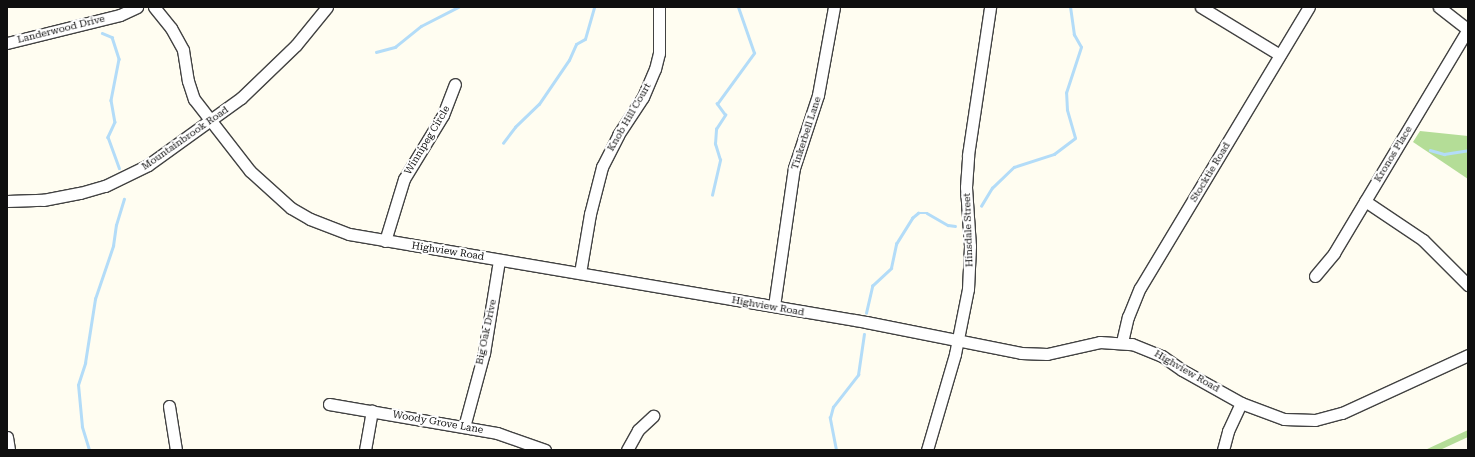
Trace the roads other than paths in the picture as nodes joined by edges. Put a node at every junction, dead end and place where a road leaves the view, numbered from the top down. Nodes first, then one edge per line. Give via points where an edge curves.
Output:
1 (137, 7) edge
2 (154, 7) edge
3 (327, 7) edge
4 (659, 7) edge
5 (834, 7) edge
6 (990, 7) edge
7 (1201, 7) edge
8 (1309, 7) edge
9 (1439, 7) edge
10 (1467, 32) edge
11 (7, 43) edge
12 (1280, 55) junction
13 (455, 84) dead end
14 (210, 122) junction
15 (7, 201) edge
16 (1365, 201) junction
17 (385, 241) junction
18 (499, 260) junction
19 (580, 273) junction
20 (1315, 276) dead end
21 (1468, 285) edge
22 (774, 306) junction
23 (958, 341) junction
24 (1122, 342) junction
25 (1468, 355) edge
26 (1242, 403) junction
27 (329, 404) dead end
28 (169, 406) dead end
29 (372, 411) junction
30 (654, 416) dead end
31 (464, 427) junction
32 (7, 437) edge
33 (9, 450) edge
34 (176, 450) edge
35 (365, 450) edge
36 (545, 450) edge
37 (627, 450) edge
38 (928, 450) edge
39 (1223, 450) edge

1 - 11 street, Landerwood Drive via 120,14
2 - 14 street, Highview Road via 178,38 185,56 191,92
3 - 14 street, Mountainbrook Road via 309,31 270,72
4 - 19 street, Knob Hill Court via 659,42 655,69 643,97 618,135 602,167 590,214
5 - 22 street, Tinkerbell Lane via 818,95 794,168
6 - 23 street, Hinsdale Street via 968,154 966,187 970,265
7 - 12 street
8 - 12 street, Stocktie Road
9 - 10 street
10 - 16 street, Kronos Place
12 - 24 street, Stocktie Road via 1140,288 1128,317
13 - 17 street, Winnipeg Circle via 443,115 404,179
14 - 15 street, Mountainbrook Road via 148,165 105,186 55,198
14 - 17 street, Highview Road via 258,179 291,208 330,228
16 - 20 street, Kronos Place via 1334,253
16 - 21 street via 1423,240
17 - 18 street, Highview Road
18 - 19 street, Highview Road
18 - 31 street, Big Oak Drive via 484,353
19 - 22 street, Highview Road
22 - 23 street, Highview Road
23 - 24 street, Highview Road via 1038,354 1065,351 1100,342
23 - 38 street, Hinsdale Street
24 - 26 street, Highview Road via 1140,346 1162,356
25 - 26 street, Highview Road via 1329,418 1284,419
26 - 39 street via 1228,431
27 - 29 street, Woody Grove Lane
28 - 34 street
29 - 31 street, Woody Grove Lane
29 - 35 street
30 - 37 street via 638,430
31 - 36 street, Woody Grove Lane via 508,435
32 - 33 street

